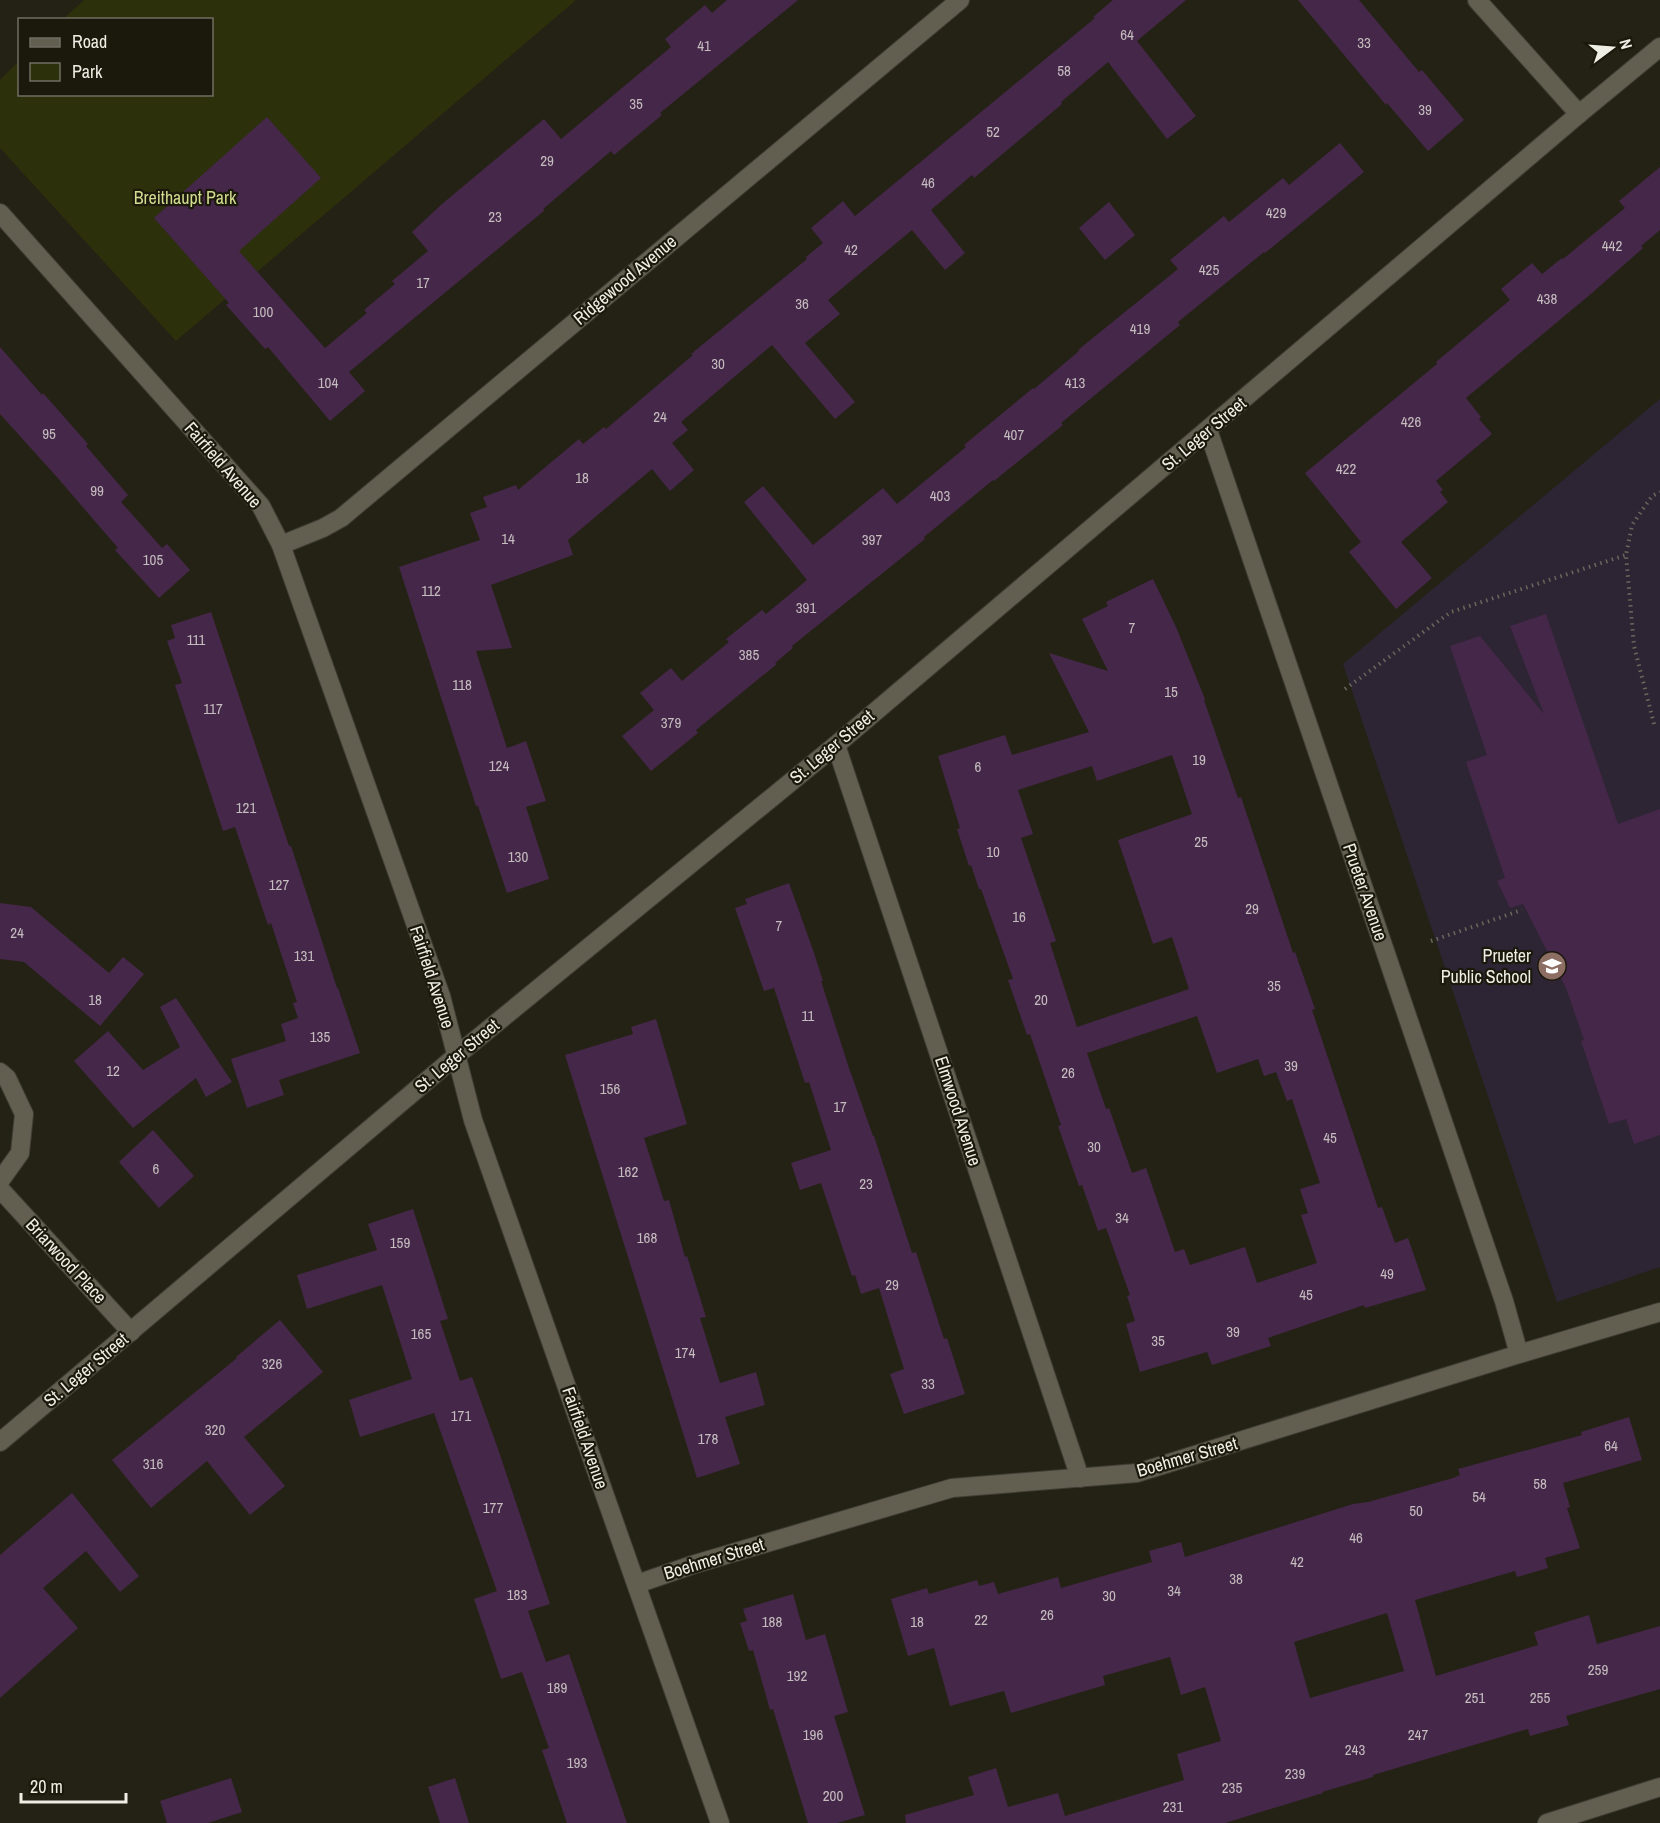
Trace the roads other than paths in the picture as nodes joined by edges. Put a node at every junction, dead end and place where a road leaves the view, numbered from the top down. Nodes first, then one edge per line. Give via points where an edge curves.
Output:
1 (960, 0) edge
2 (1477, 0) edge
3 (1660, 47) edge
4 (1578, 114) junction
5 (0, 213) edge
6 (1208, 430) junction
7 (281, 545) junction
8 (836, 745) junction
9 (456, 1056) junction
10 (0, 1072) edge
11 (0, 1181) edge
12 (0, 1189) edge
13 (1660, 1312) edge
14 (131, 1332) junction
15 (1519, 1354) junction
16 (0, 1442) edge
17 (1080, 1478) junction
18 (637, 1584) junction
19 (1660, 1787) edge
20 (720, 1823) edge
21 (1547, 1823) edge

1 - 7 street, Ridgewood Avenue via 341,518
2 - 4 street
3 - 4 street, St. Leger Street
4 - 6 street, St. Leger Street
5 - 7 street, Fairfield Avenue via 261,506
6 - 8 street, St. Leger Street
6 - 15 street, Prueter Avenue
7 - 9 street, Fairfield Avenue via 441,996
8 - 9 street, St. Leger Street
8 - 17 street, Elmwood Avenue
9 - 14 street, St. Leger Street
9 - 18 street, Fairfield Avenue via 477,1131
10 - 11 street via 7,1077 24,1114 20,1153
12 - 14 street, Briarwood Place
13 - 15 street, Boehmer Street
14 - 16 street, St. Leger Street
15 - 17 street, Boehmer Street via 1137,1473
17 - 18 street, Boehmer Street via 952,1488
18 - 20 street, Fairfield Avenue
19 - 21 street

